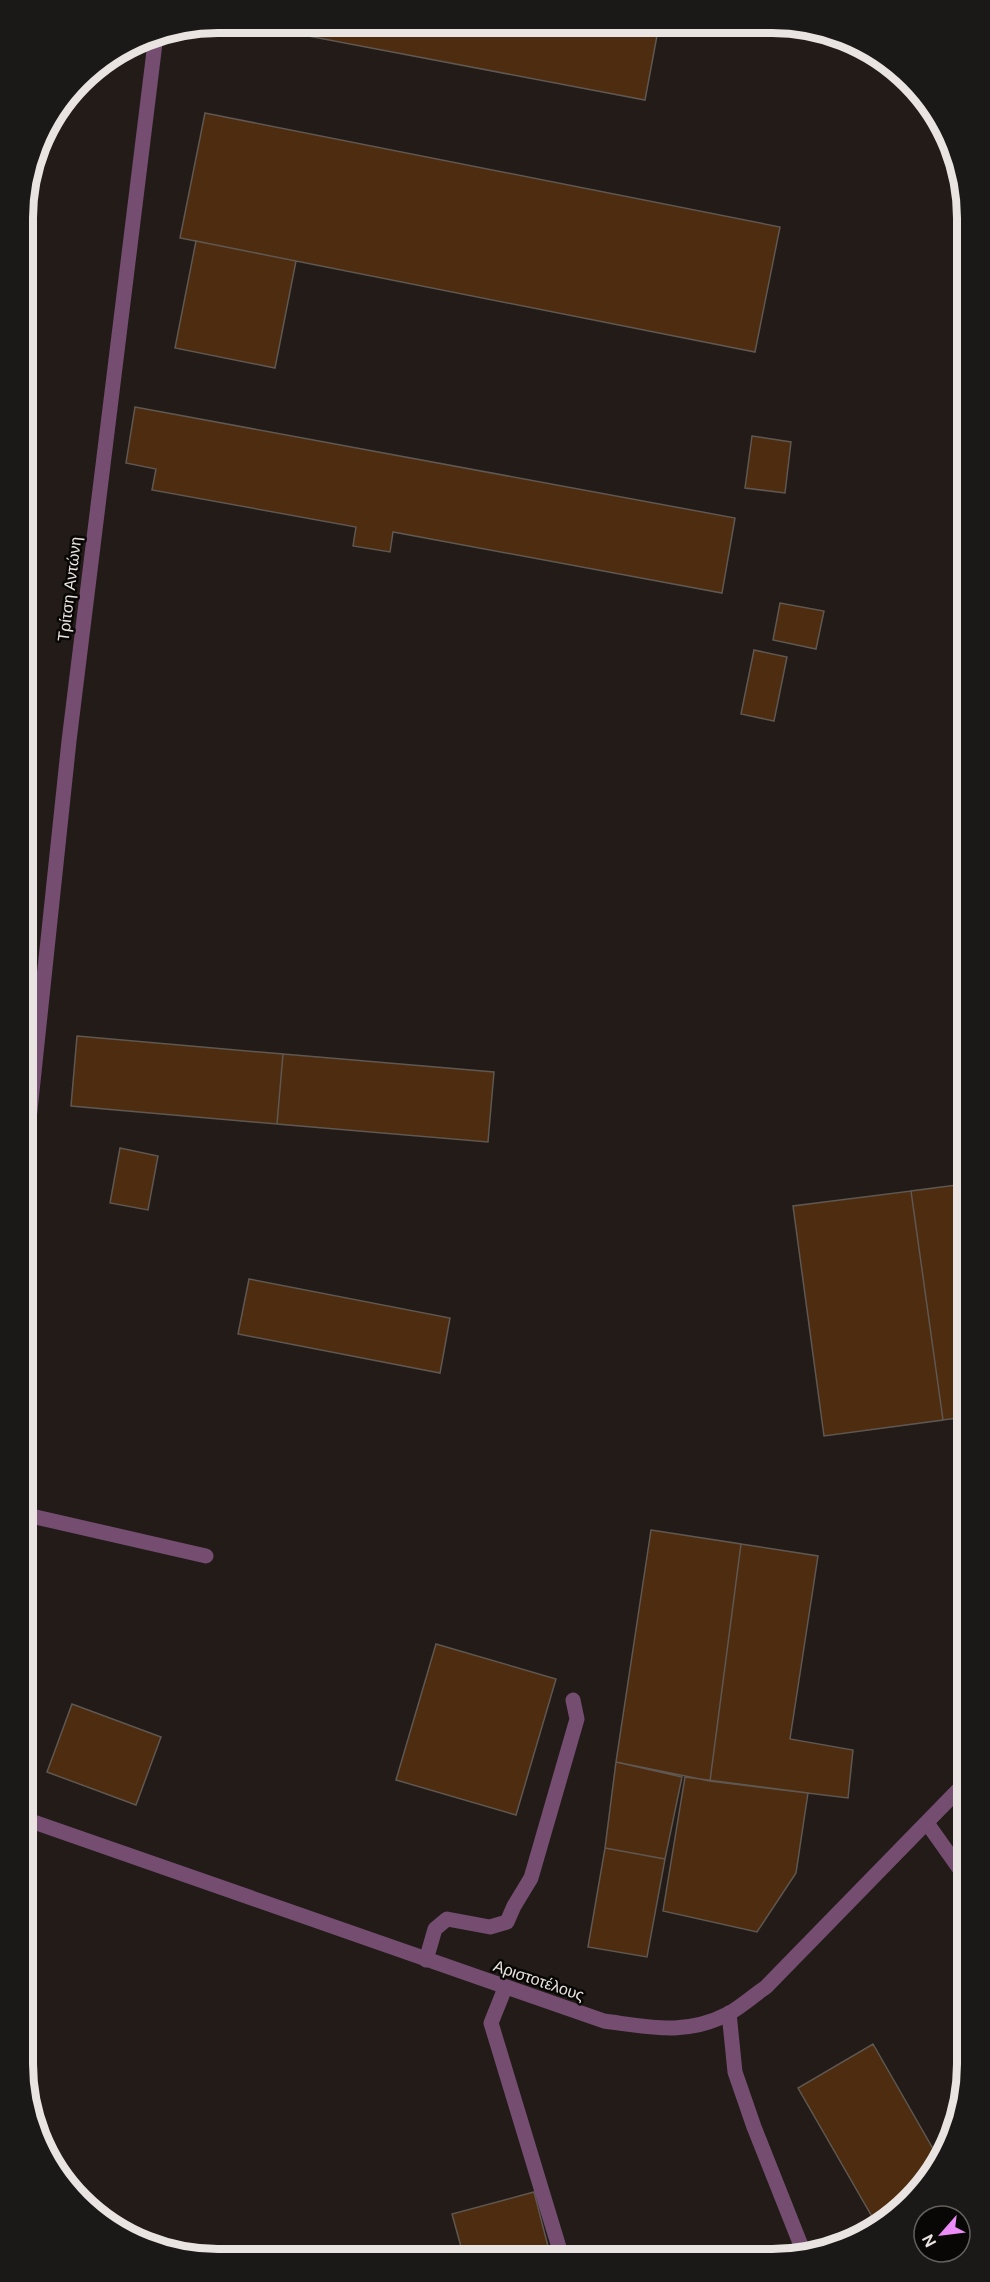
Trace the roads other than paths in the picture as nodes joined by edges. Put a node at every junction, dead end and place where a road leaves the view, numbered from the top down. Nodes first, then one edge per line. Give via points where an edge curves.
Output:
1 (155, 44) edge
2 (33, 1083) edge
3 (33, 1516) edge
4 (206, 1556) dead end
5 (573, 1700) dead end
6 (957, 1791) edge
7 (33, 1822) edge
8 (927, 1823) junction
9 (957, 1865) edge
10 (426, 1960) junction
11 (505, 1988) junction
12 (729, 2013) junction
13 (801, 2246) edge
14 (559, 2249) edge

1 - 2 street, Τρίτση Αντώνη via 72,718
3 - 4 street
5 - 10 street via 577,1719 531,1878 507,1922 490,1928 447,1919 435,1929
6 - 8 street, Αριστοτέλους
7 - 10 street, Αριστοτέλους
8 - 9 street
8 - 12 street, Αριστοτέλους via 766,1987
10 - 11 street, Αριστοτέλους
11 - 12 street, Αριστοτέλους via 604,2021 667,2030 697,2026
11 - 14 street via 491,2023
12 - 13 street via 735,2072

